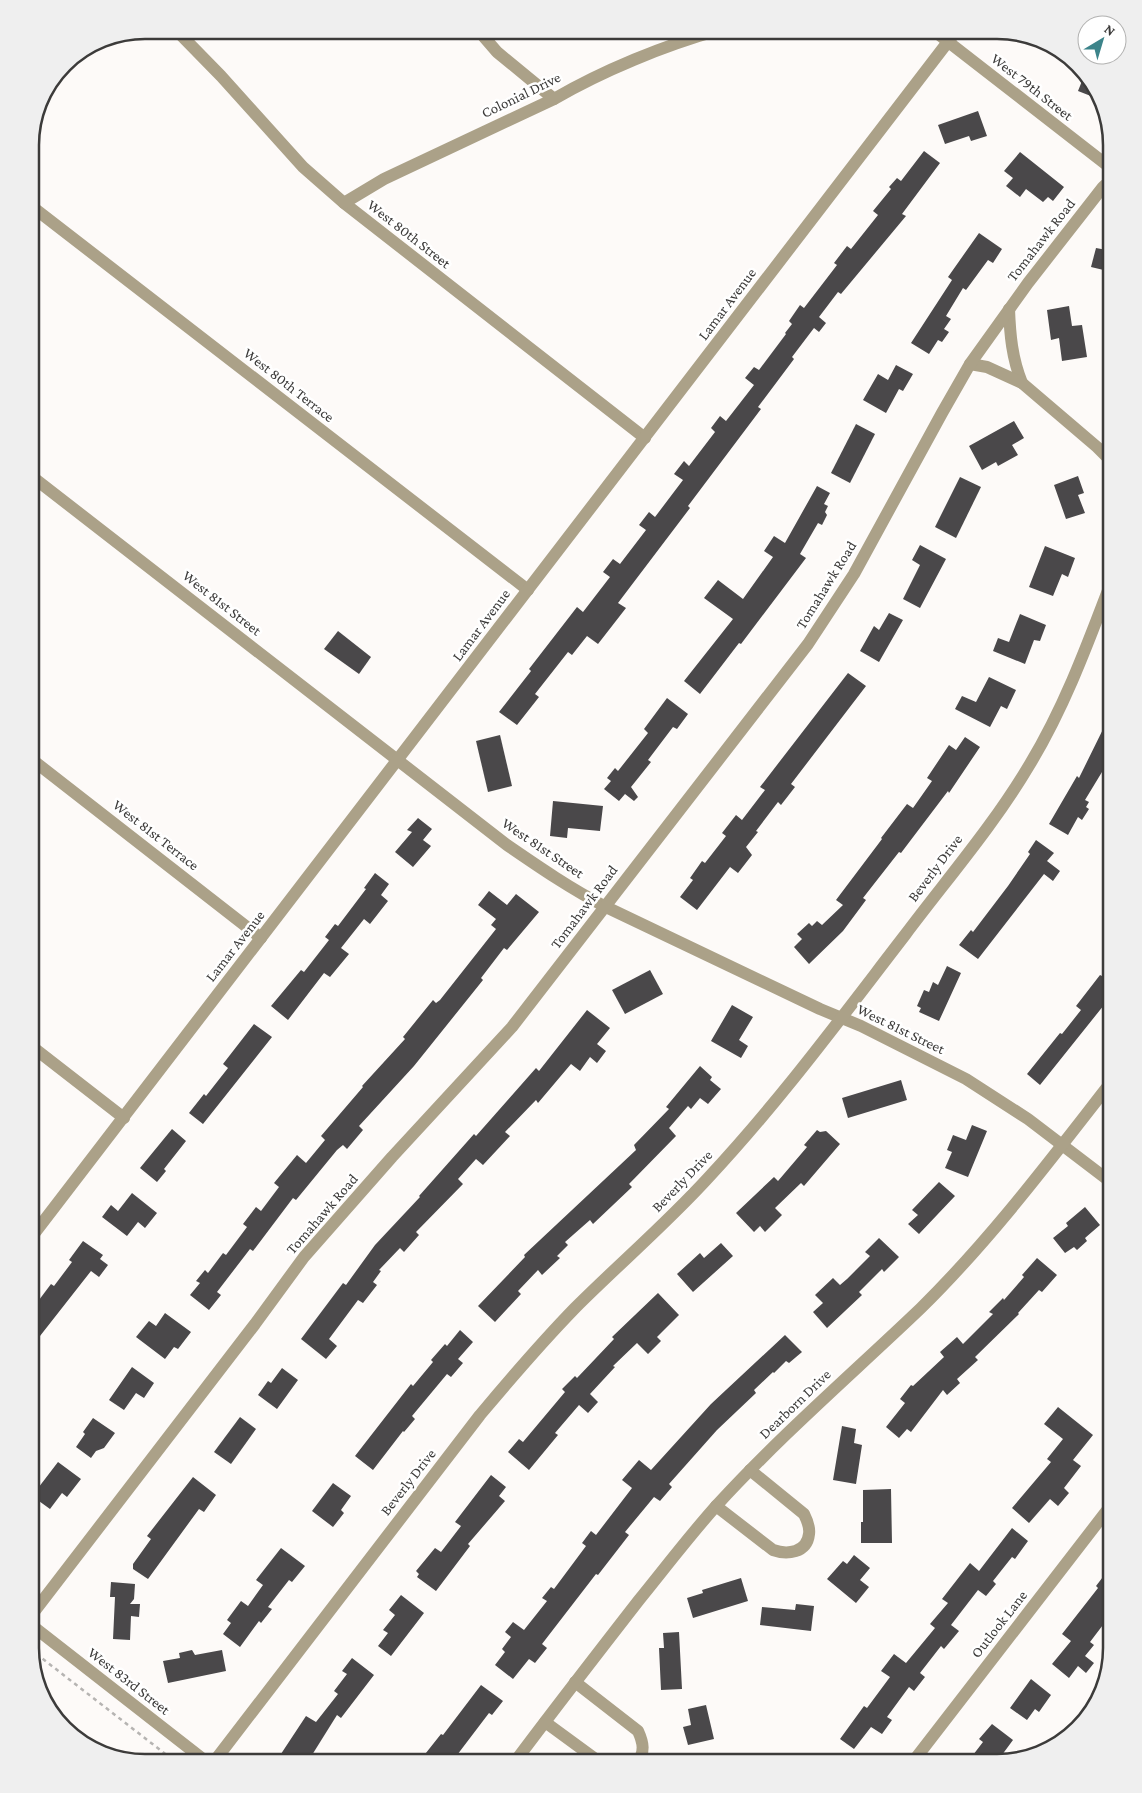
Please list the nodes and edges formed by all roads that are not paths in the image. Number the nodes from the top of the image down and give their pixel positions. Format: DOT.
graph roads {
  1 [pos="185,39"];
  2 [pos="486,39"];
  3 [pos="692,39"];
  4 [pos="944,39"];
  5 [pos="950,39"];
  6 [pos="948,42"];
  7 [pos="554,99"];
  8 [pos="1103,162"];
  9 [pos="1103,189"];
  10 [pos="344,203"];
  11 [pos="39,212"];
  12 [pos="1009,308"];
  13 [pos="970,364"];
  14 [pos="1022,383"];
  15 [pos="645,438"];
  16 [pos="1103,452"];
  17 [pos="39,482"];
  18 [pos="528,590"];
  19 [pos="1103,603"];
  20 [pos="398,760"];
  21 [pos="39,765"];
  22 [pos="606,907"];
  23 [pos="261,938"];
  24 [pos="841,1018"];
  25 [pos="39,1052"];
  26 [pos="1103,1093"];
  27 [pos="124,1118"];
  28 [pos="1063,1145"];
  29 [pos="1103,1176"];
  30 [pos="39,1227"];
  31 [pos="750,1470"];
  32 [pos="716,1506"];
  33 [pos="1103,1516"];
  34 [pos="39,1605"];
  35 [pos="39,1631"];
  36 [pos="575,1682"];
  37 [pos="545,1722"];
  38 [pos="196,1754"];
  39 [pos="220,1754"];
  40 [pos="521,1754"];
  41 [pos="589,1754"];
  42 [pos="642,1754"];
  43 [pos="919,1754"];
  1 -- 10 [label="street, West 80th Street"];
  2 -- 7 [label="street"];
  3 -- 7 [label="street, Colonial Drive"];
  4 -- 6 [label="street, West 79th Street"];
  5 -- 6 [label="street, Lamar Avenue"];
  6 -- 8 [label="street, West 79th Street"];
  6 -- 15 [label="street, Lamar Avenue"];
  7 -- 10 [label="street, Colonial Drive"];
  9 -- 12 [label="street, Tomahawk Road"];
  10 -- 15 [label="street, West 80th Street"];
  11 -- 18 [label="street, West 80th Terrace"];
  12 -- 13 [label="street, Tomahawk Road"];
  12 -- 14 [label="street"];
  13 -- 14 [label="street"];
  13 -- 22 [label="street, Tomahawk Road"];
  14 -- 16 [label="street"];
  15 -- 18 [label="street, Lamar Avenue"];
  17 -- 20 [label="street, West 81st Street"];
  18 -- 20 [label="street, Lamar Avenue"];
  19 -- 24 [label="street, Beverly Drive"];
  20 -- 22 [label="street, West 81st Street"];
  20 -- 23 [label="street, Lamar Avenue"];
  21 -- 23 [label="street, West 81st Terrace"];
  22 -- 24 [label="street, West 81st Street"];
  22 -- 34 [label="street, Tomahawk Road"];
  23 -- 27 [label="street, Lamar Avenue"];
  24 -- 28 [label="street, West 81st Street"];
  24 -- 39 [label="street, Beverly Drive"];
  25 -- 27 [label="street"];
  26 -- 28 [label="street, Dearborn Drive"];
  27 -- 30 [label="street, Lamar Avenue"];
  28 -- 29 [label="street, West 81st Street"];
  28 -- 31 [label="street, Dearborn Drive"];
  31 -- 32 [label="street, Dearborn Drive"];
  31 -- 32 [label="street"];
  32 -- 36 [label="street, Dearborn Drive"];
  33 -- 43 [label="street, Outlook Lane"];
  35 -- 38 [label="street, West 83rd Street"];
  36 -- 37 [label="street, Dearborn Drive"];
  36 -- 42 [label="street"];
  37 -- 40 [label="street, Dearborn Drive"];
  37 -- 41 [label="street"];
}
